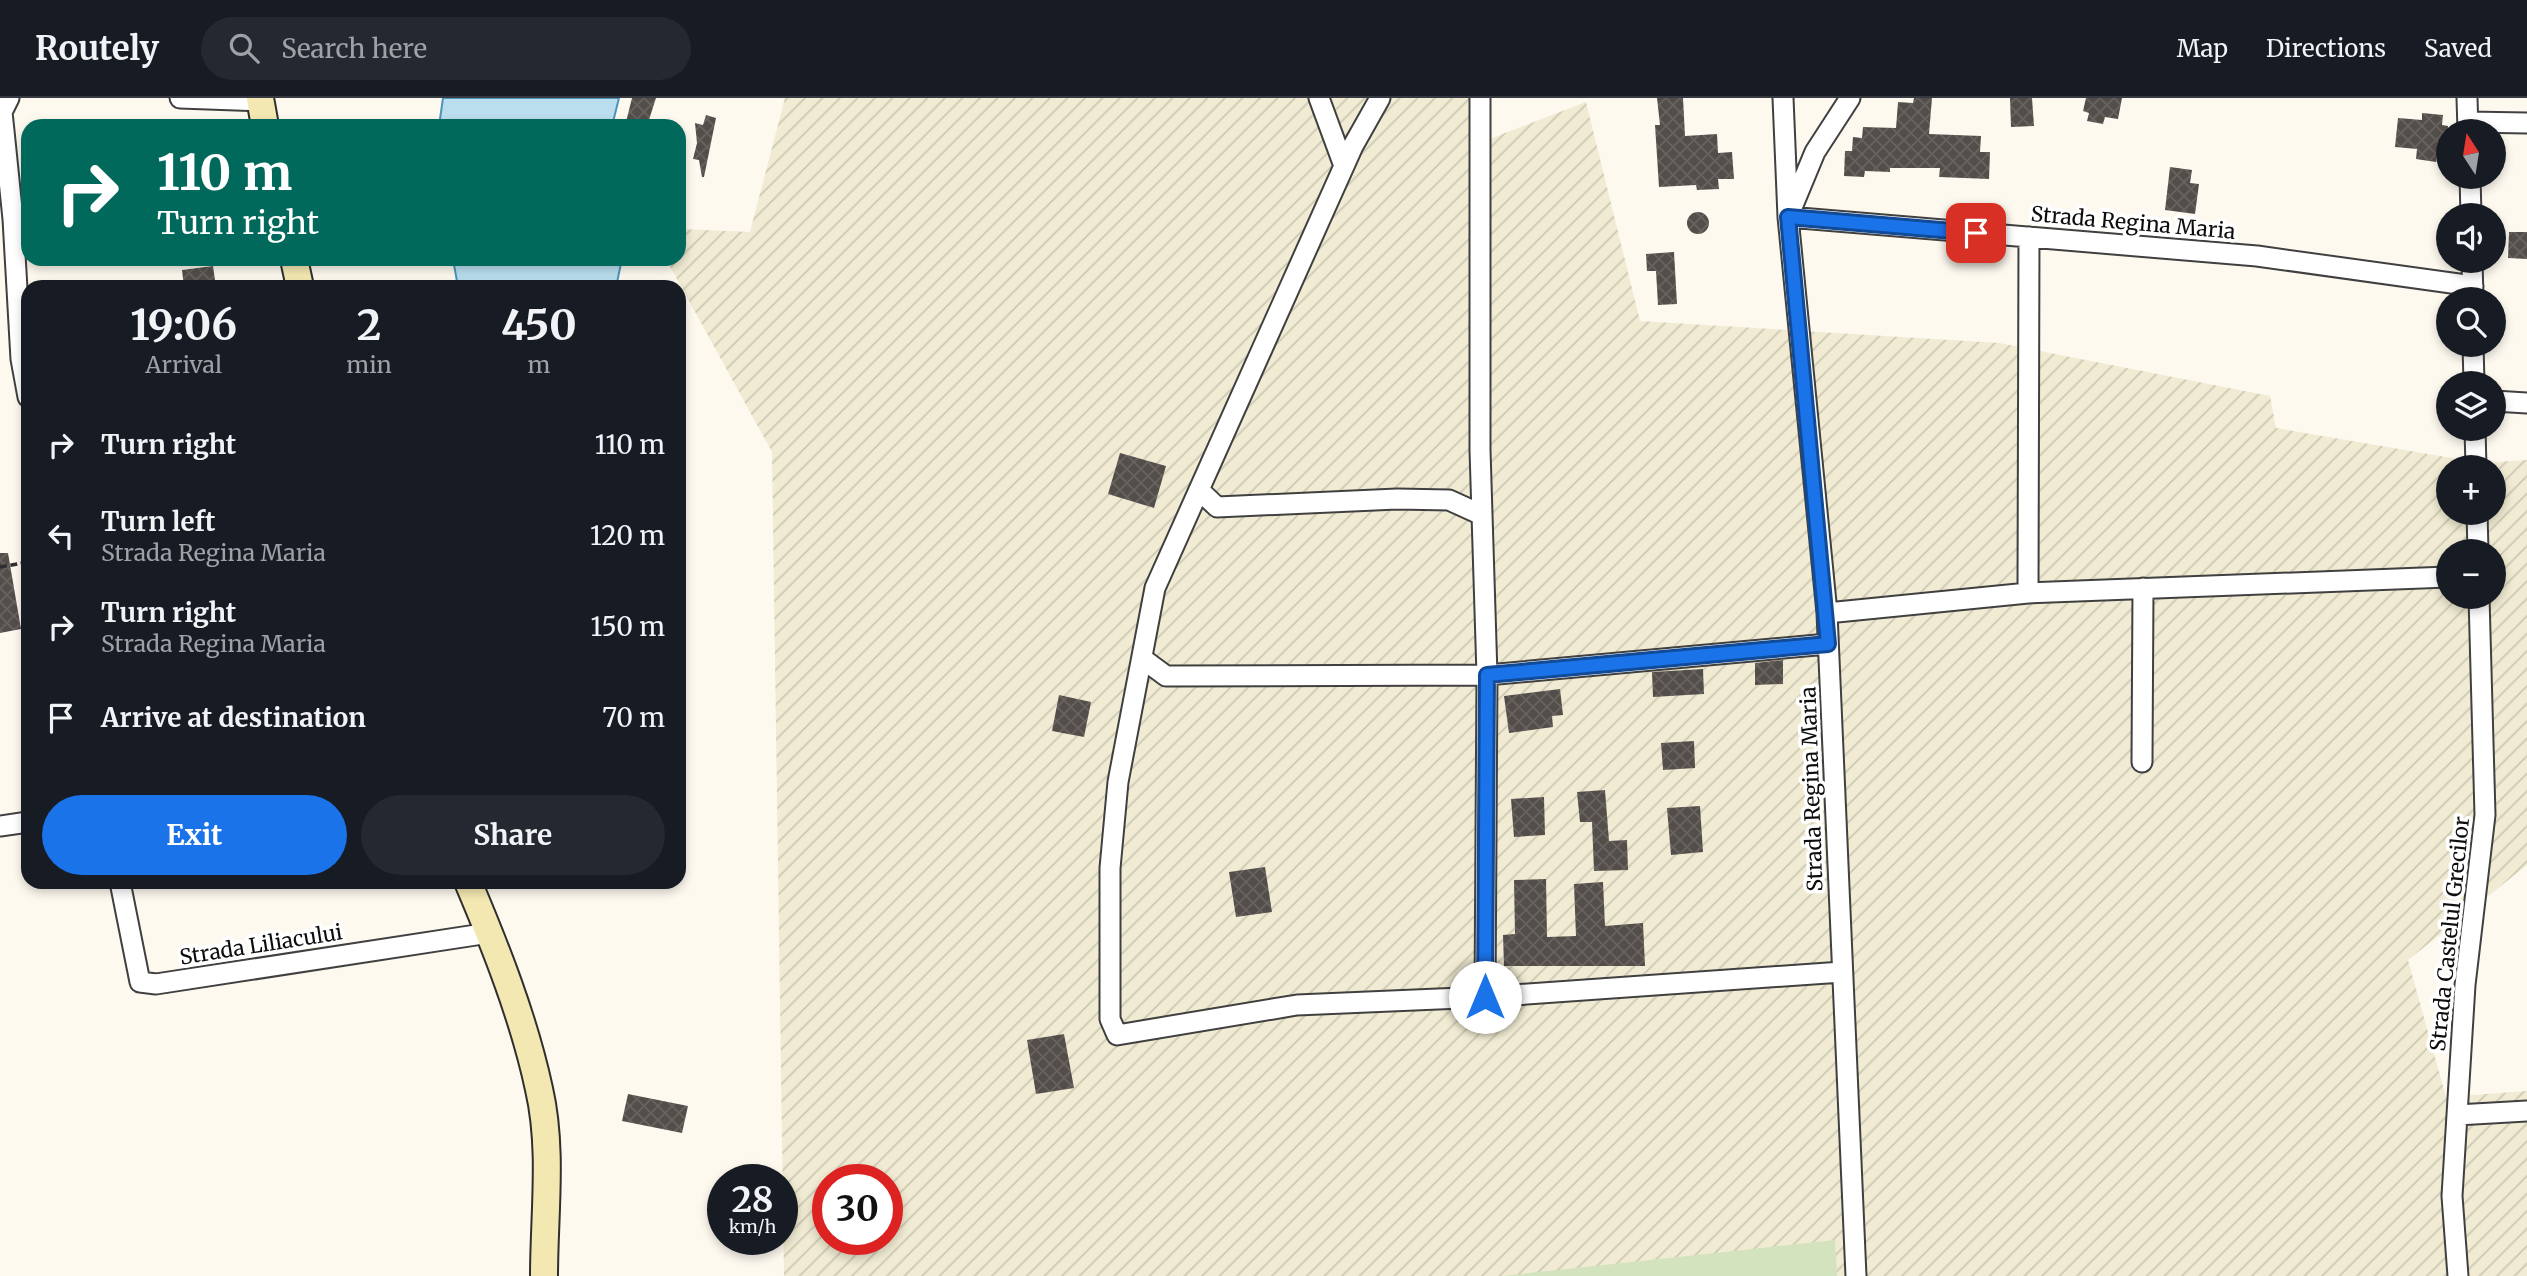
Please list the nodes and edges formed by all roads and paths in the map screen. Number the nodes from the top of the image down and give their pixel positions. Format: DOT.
graph roads {
  1 [pos="9,98"];
  2 [pos="180,98"];
  3 [pos="1319,98"];
  4 [pos="1380,98"];
  5 [pos="1480,98"];
  6 [pos="1783,98"];
  7 [pos="1850,98"];
  8 [pos="2468,98"];
  9 [pos="262,108"];
  10 [pos="2468,119"];
  11 [pos="2527,123"];
  12 [pos="2506,124"];
  13 [pos="1344,166"];
  14 [pos="1788,217"];
  15 [pos="2029,237"];
  16 [pos="2438,287"];
  17 [pos="21,364"];
  18 [pos="2506,401"];
  19 [pos="2527,402"];
  20 [pos="1199,490"];
  21 [pos="1482,515"];
  22 [pos="21,563"];
  23 [pos="0,567"];
  24 [pos="2436,577"];
  25 [pos="2143,588"];
  26 [pos="2028,593"];
  27 [pos="2479,609"];
  28 [pos="1827,613"];
  29 [pos="1828,644"];
  30 [pos="1143,659"];
  31 [pos="1487,675"];
  32 [pos="2142,762"];
  33 [pos="21,823"];
  34 [pos="0,826"];
  35 [pos="121,889"];
  36 [pos="471,889"];
  37 [pos="489,933"];
  38 [pos="1842,972"];
  39 [pos="1485,997"];
  40 [pos="2527,1111"];
  41 [pos="2457,1115"];
  42 [pos="544,1276"];
  43 [pos="1856,1276"];
  44 [pos="2458,1276"];
  1 -- 17 [label="street"];
  2 -- 9 [label="street"];
  3 -- 13 [label="street"];
  4 -- 13 [label="street"];
  5 -- 21 [label="street"];
  6 -- 14 [label="street"];
  7 -- 14 [label="street, Strada Regina Maria"];
  8 -- 10 [label="street"];
  11 -- 12 [label="street"];
  13 -- 20 [label="street"];
  14 -- 15 [label="street, Strada Regina Maria"];
  14 -- 28 [label="street, Strada Regina Maria"];
  15 -- 16 [label="street, Strada Regina Maria"];
  15 -- 26 [label="street"];
  18 -- 19 [label="street"];
  20 -- 21 [label="street"];
  20 -- 30 [label="street"];
  21 -- 31 [label="street"];
  22 -- 23 [label="path"];
  24 -- 25 [label="street"];
  25 -- 26 [label="street"];
  25 -- 32 [label="street"];
  26 -- 28 [label="street"];
  27 -- 41 [label="street, Strada Castelul Grecilor"];
  28 -- 29 [label="street, Strada Regina Maria"];
  29 -- 31 [label="street"];
  29 -- 38 [label="street, Strada Regina Maria"];
  30 -- 31 [label="street"];
  30 -- 39 [label="street"];
  31 -- 39 [label="street"];
  33 -- 34 [label="street"];
  35 -- 37 [label="street, Strada Liliacului"];
  36 -- 37 [label="street"];
  37 -- 42 [label="street"];
  38 -- 39 [label="street"];
  38 -- 43 [label="street, Strada Regina Maria"];
  40 -- 41 [label="street"];
  41 -- 44 [label="street, Strada Castelul Grecilor"];
}
